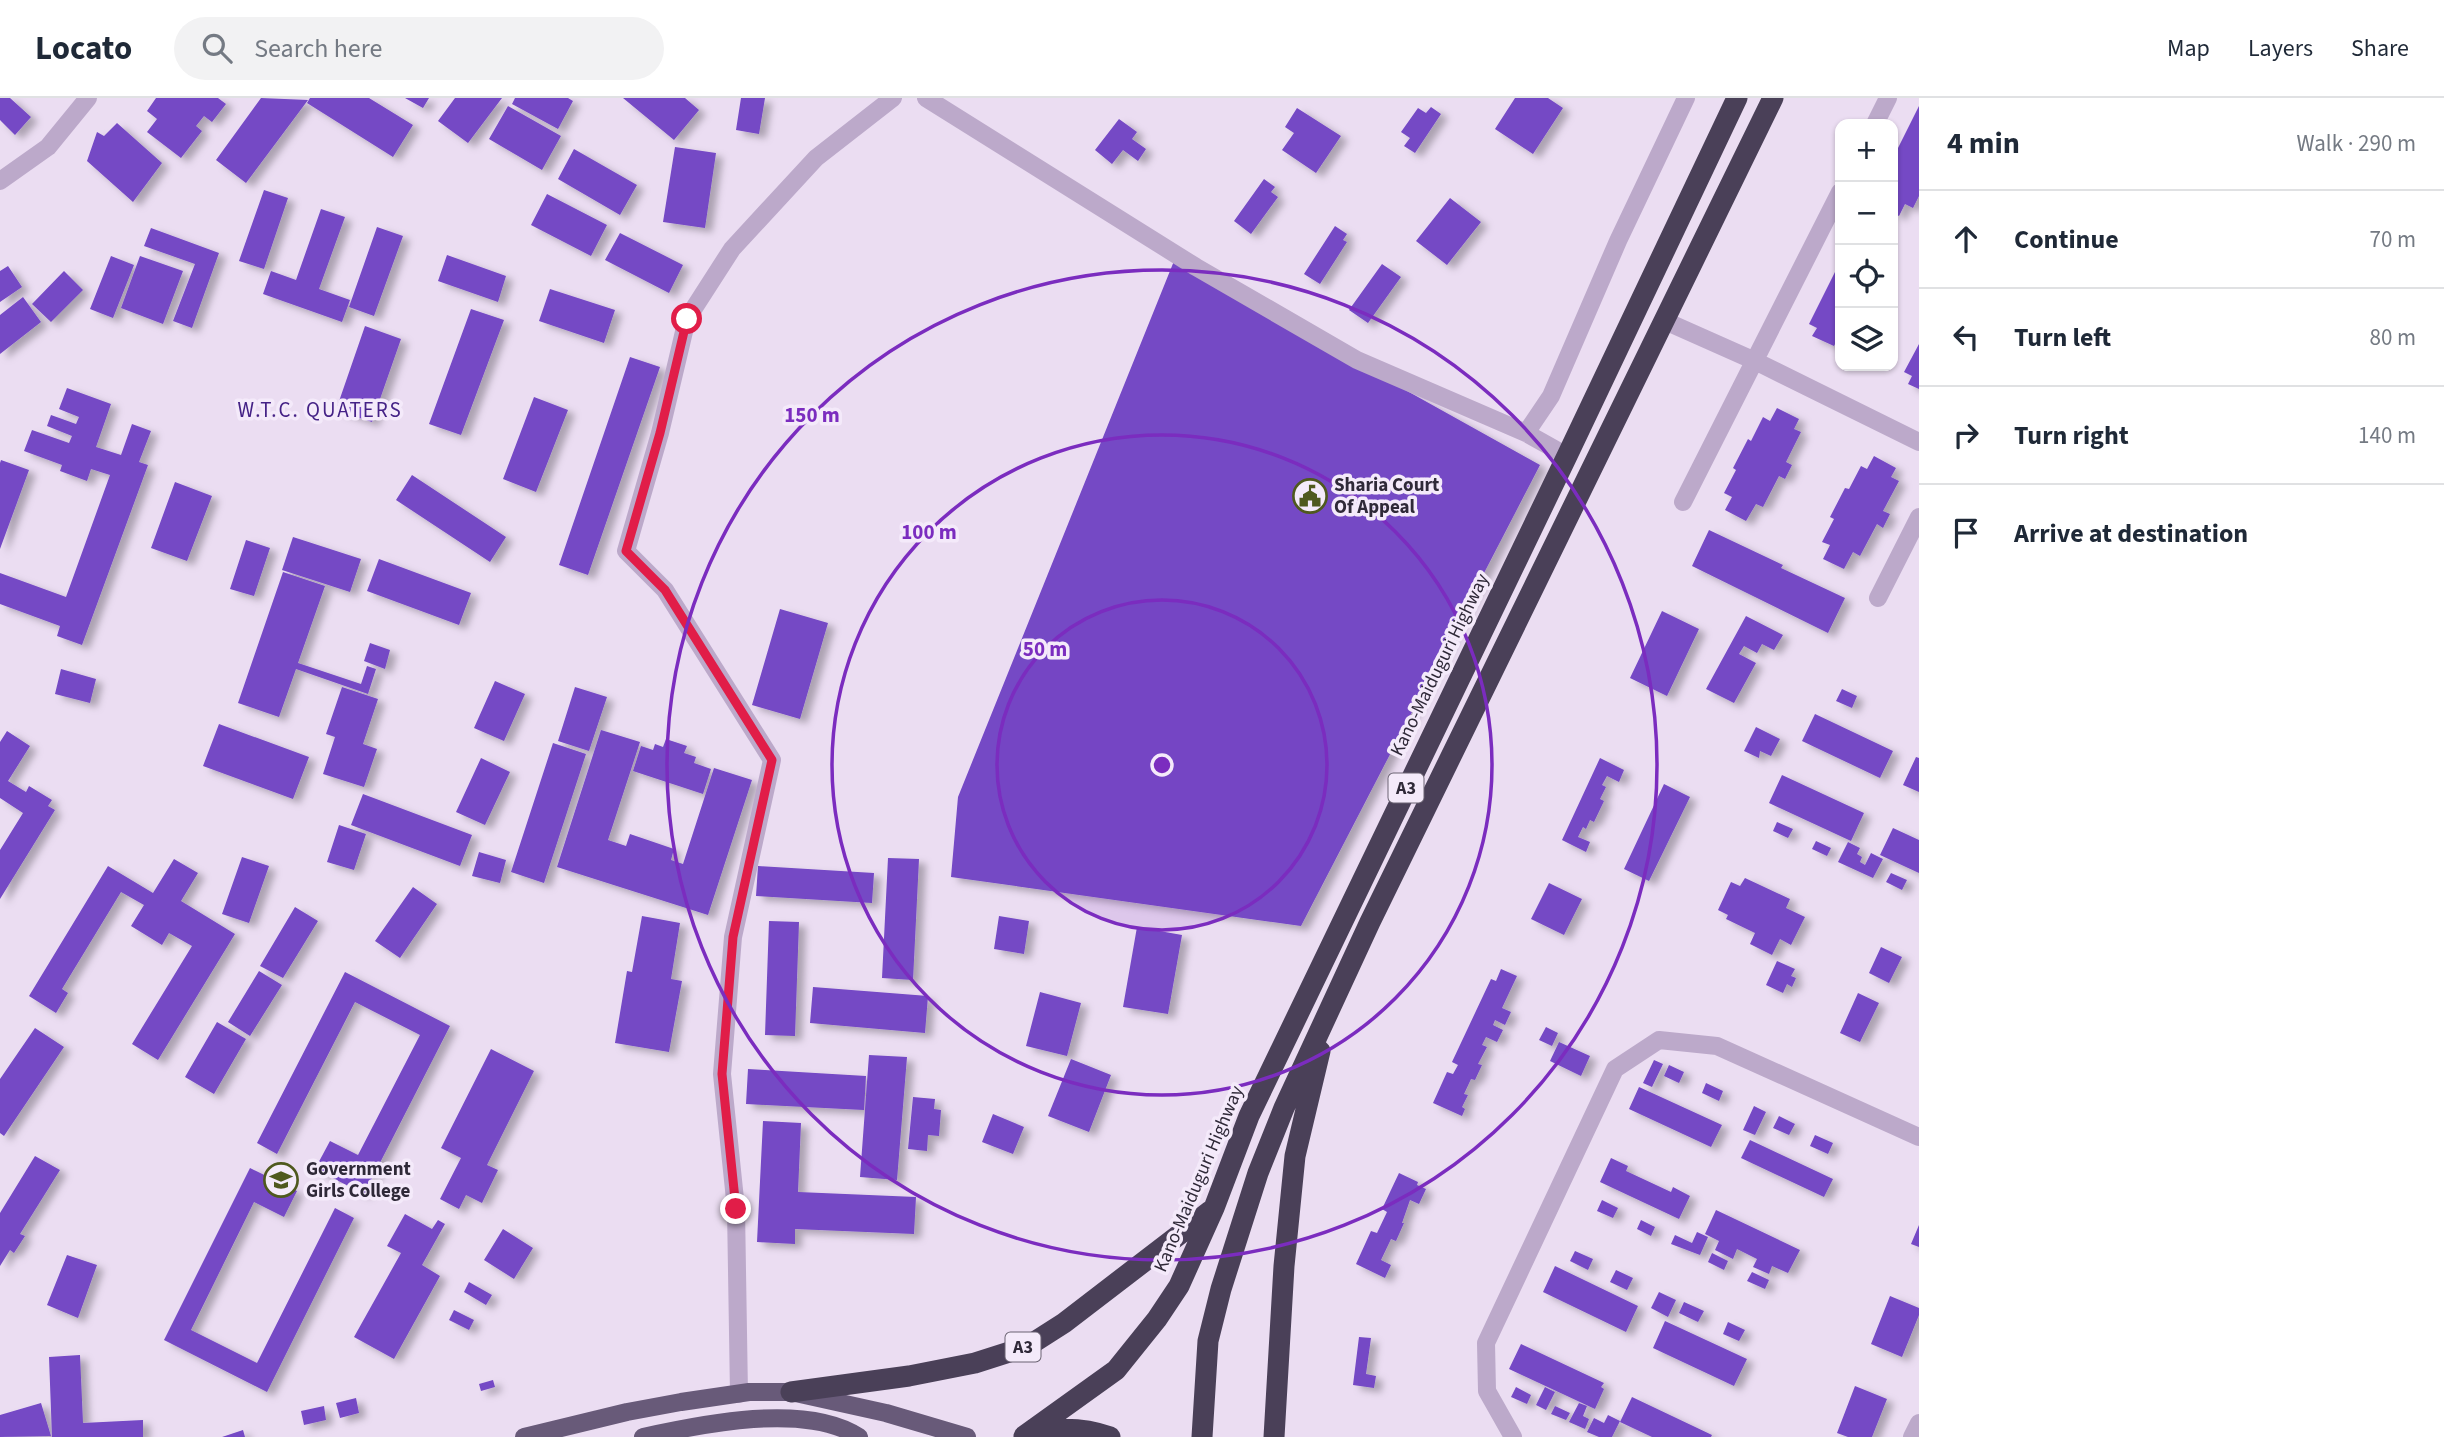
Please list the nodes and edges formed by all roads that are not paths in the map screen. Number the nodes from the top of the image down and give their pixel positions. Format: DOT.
graph roads {
  1 [pos="88,98"];
  2 [pos="893,98"];
  3 [pos="926,98"];
  4 [pos="1686,98"];
  5 [pos="1737,98"];
  6 [pos="1773,98"];
  7 [pos="1888,98"];
  8 [pos="1878,119"];
  9 [pos="0,181"];
  10 [pos="1835,202"];
  11 [pos="1665,321"];
  12 [pos="1755,361"];
  13 [pos="1526,433"];
  14 [pos="1919,442"];
  15 [pos="1567,456"];
  16 [pos="1683,502"];
  17 [pos="1919,517"];
  18 [pos="1878,598"];
  19 [pos="1330,1008"];
  20 [pos="1919,1137"];
  21 [pos="1214,1208"];
  22 [pos="791,1392"];
  23 [pos="739,1394"];
  24 [pos="1919,1423"];
  25 [pos="1023,1436"];
  26 [pos="524,1437"];
  27 [pos="643,1437"];
  28 [pos="859,1437"];
  29 [pos="967,1437"];
  30 [pos="1110,1437"];
  31 [pos="1202,1437"];
  32 [pos="1274,1437"];
  33 [pos="1513,1437"];
  34 [pos="1912,1437"];
  1 -- 9 [label="street"];
  2 -- 23 [label="street"];
  3 -- 13 [label="street"];
  4 -- 13 [label="street"];
  5 -- 15 [label="highway, Kano-Maiduguri Highway / A3"];
  6 -- 11 [label="highway, A3"];
  7 -- 8 [label="street"];
  10 -- 12 [label="street"];
  11 -- 12 [label="street"];
  11 -- 19 [label="highway, A3"];
  12 -- 14 [label="street"];
  12 -- 16 [label="street"];
  13 -- 15 [label="street"];
  15 -- 21 [label="highway, Kano-Maiduguri Highway / A3"];
  17 -- 18 [label="street"];
  19 -- 31 [label="highway, A3"];
  19 -- 32 [label="highway, A3"];
  20 -- 33 [label="street"];
  21 -- 22 [label="highway, A3"];
  21 -- 25 [label="highway, Kano-Maiduguri Highway / A3"];
  22 -- 23 [label="main road"];
  22 -- 29 [label="main road"];
  23 -- 26 [label="main road"];
  24 -- 34 [label="street"];
  25 -- 30 [label="highway, A3"];
  27 -- 28 [label="main road"];
}
